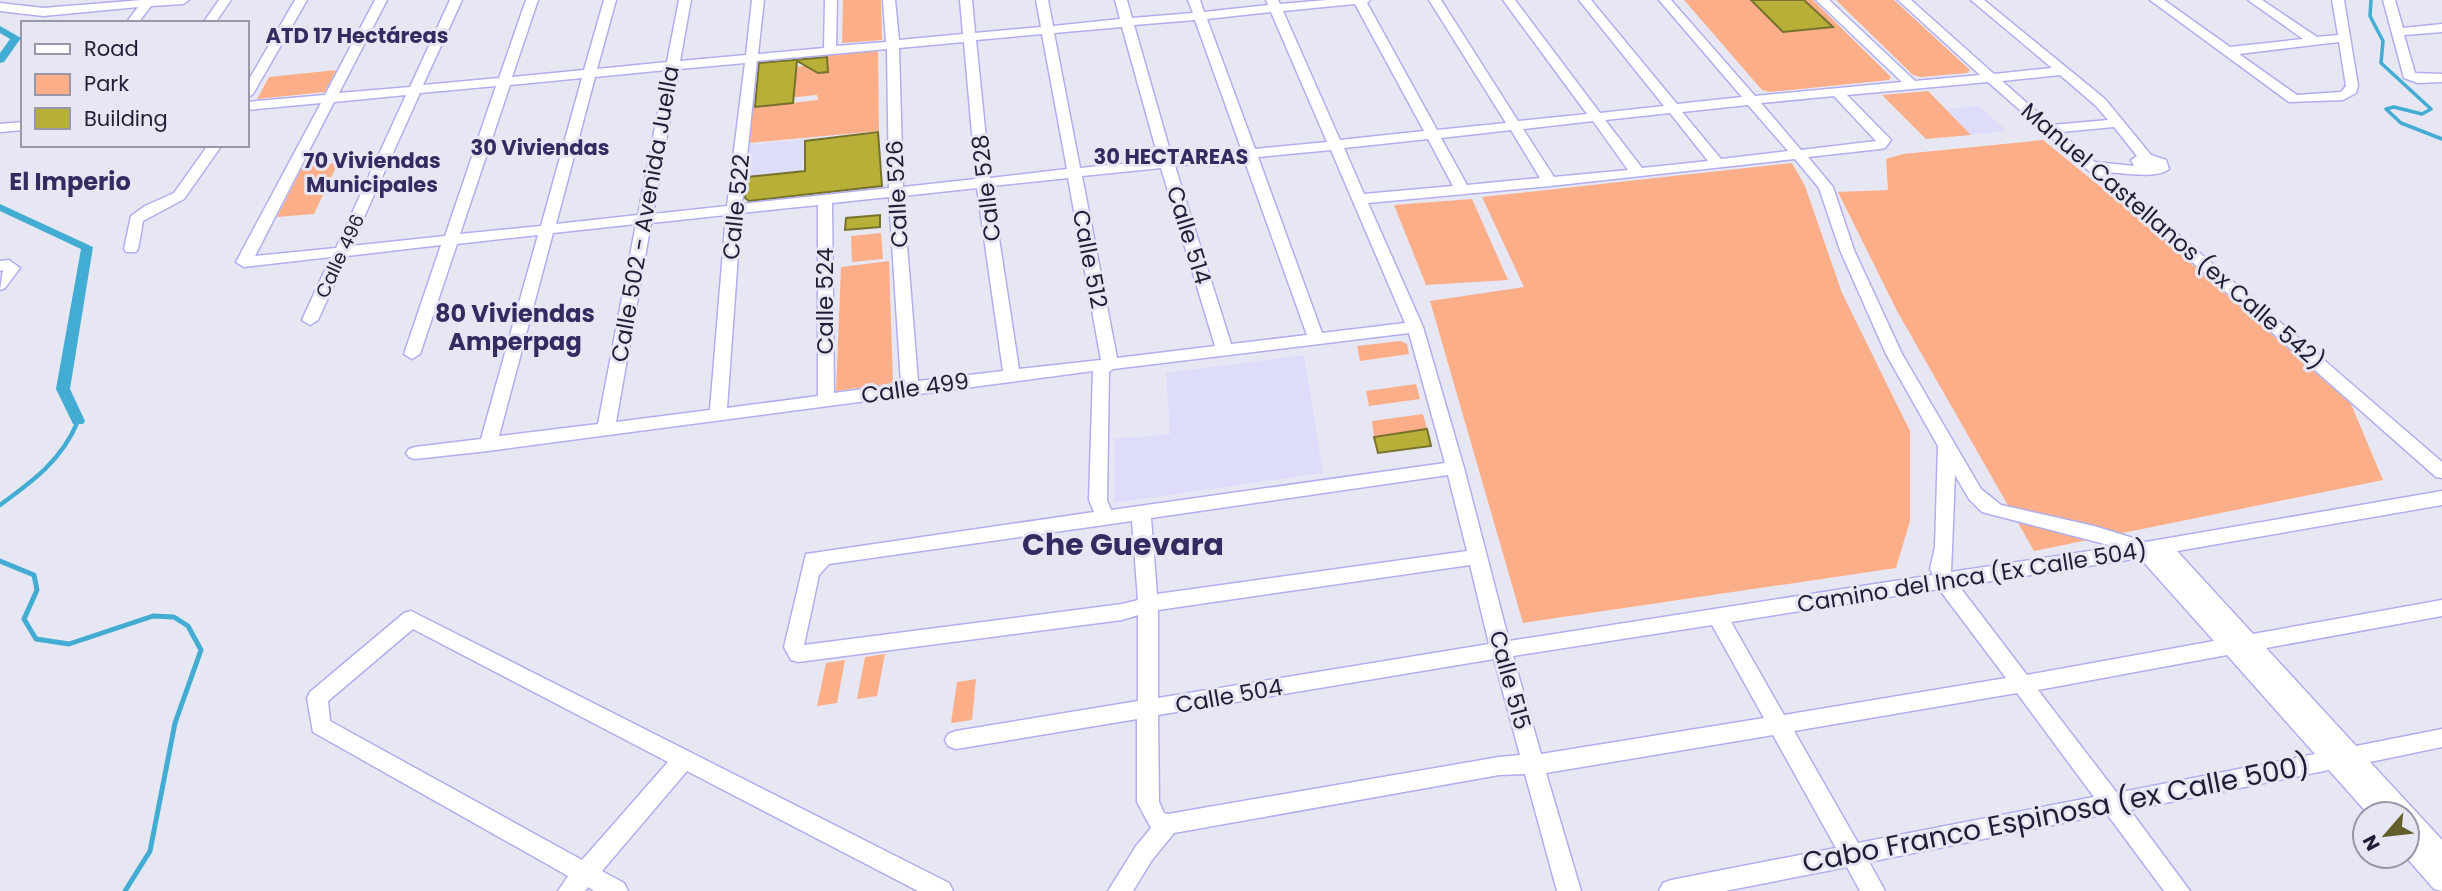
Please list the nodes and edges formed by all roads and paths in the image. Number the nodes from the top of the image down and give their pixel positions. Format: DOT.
graph roads {
  1 [pos="73,0"];
  2 [pos="183,0"];
  3 [pos="225,0"];
  4 [pos="301,0"];
  5 [pos="381,0"];
  6 [pos="456,0"];
  7 [pos="531,0"];
  8 [pos="610,0"];
  9 [pos="685,0"];
  10 [pos="758,0"];
  11 [pos="831,0"];
  12 [pos="889,0"];
  13 [pos="965,0"];
  14 [pos="1042,0"];
  15 [pos="1121,0"];
  16 [pos="1194,0"];
  17 [pos="1360,0"];
  18 [pos="1435,0"];
  19 [pos="1509,0"];
  20 [pos="1585,0"];
  21 [pos="1665,0"];
  22 [pos="1822,0"];
  23 [pos="1904,0"];
  24 [pos="1977,0"];
  25 [pos="2156,0"];
  26 [pos="2254,0"];
  27 [pos="2338,0"];
  28 [pos="2389,0"];
  29 [pos="148,2"];
  30 [pos="1274,4"];
  31 [pos="0,6"];
  32 [pos="64,10"];
  33 [pos="1201,16"];
  34 [pos="134,21"];
  35 [pos="210,21"];
  36 [pos="1128,23"];
  37 [pos="2442,28"];
  38 [pos="1050,31"];
  39 [pos="2397,32"];
  40 [pos="971,38"];
  41 [pos="2345,38"];
  42 [pos="2316,42"];
  43 [pos="893,46"];
  44 [pos="830,51"];
  45 [pos="2228,51"];
  46 [pos="752,59"];
  47 [pos="672,66"];
  48 [pos="2063,71"];
  49 [pos="592,73"];
  50 [pos="1990,78"];
  51 [pos="2442,78"];
  52 [pos="505,82"];
  53 [pos="1912,85"];
  54 [pos="417,90"];
  55 [pos="248,92"];
  56 [pos="1838,93"];
  57 [pos="331,98"];
  58 [pos="1754,100"];
  59 [pos="248,106"];
  60 [pos="1674,110"];
  61 [pos="1596,118"];
  62 [pos="21,126"];
  63 [pos="1515,126"];
  64 [pos="2118,126"];
  65 [pos="0,128"];
  66 [pos="2049,129"];
  67 [pos="1432,135"];
  68 [pos="1337,145"];
  69 [pos="214,147"];
  70 [pos="1251,155"];
  71 [pos="1802,156"];
  72 [pos="1167,164"];
  73 [pos="1718,164"];
  74 [pos="2089,166"];
  75 [pos="1638,173"];
  76 [pos="1074,174"];
  77 [pos="1550,183"];
  78 [pos="984,184"];
  79 [pos="1462,189"];
  80 [pos="895,193"];
  81 [pos="1361,199"];
  82 [pos="825,201"];
  83 [pos="734,211"];
  84 [pos="645,221"];
  85 [pos="546,232"];
  86 [pos="449,241"];
  87 [pos="131,249"];
  88 [pos="342,253"];
  89 [pos="0,266"];
  90 [pos="0,285"];
  91 [pos="310,320"];
  92 [pos="1415,327"];
  93 [pos="1316,338"];
  94 [pos="1224,349"];
  95 [pos="412,354"];
  96 [pos="1108,364"];
  97 [pos="1012,376"];
  98 [pos="909,388"];
  99 [pos="825,401"];
  100 [pos="718,415"];
  101 [pos="607,429"];
  102 [pos="488,445"];
  103 [pos="1947,446"];
  104 [pos="415,453"];
  105 [pos="1455,468"];
  106 [pos="2442,472"];
  107 [pos="2442,498"];
  108 [pos="1141,511"];
  109 [pos="1105,516"];
  110 [pos="2153,548"];
  111 [pos="1478,557"];
  112 [pos="1944,581"];
  113 [pos="1148,604"];
  114 [pos="2442,608"];
  115 [pos="1718,618"];
  116 [pos="2240,644"];
  117 [pos="1502,649"];
  118 [pos="2022,684"];
  119 [pos="1148,709"];
  120 [pos="1778,725"];
  121 [pos="2442,738"];
  122 [pos="956,740"];
  123 [pos="2342,758"];
  124 [pos="684,759"];
  125 [pos="1532,764"];
  126 [pos="2372,800"];
  127 [pos="2388,800"];
  128 [pos="2114,803"];
  129 [pos="1162,822"];
  130 [pos="2421,833"];
  131 [pos="1853,855"];
  132 [pos="2442,856"];
  133 [pos="2421,858"];
  134 [pos="2442,881"];
  135 [pos="577,883"];
  136 [pos="616,891"];
  137 [pos="941,891"];
  138 [pos="1121,891"];
  139 [pos="1569,891"];
  140 [pos="1671,891"];
  141 [pos="1873,891"];
  142 [pos="2178,891"];
  1 -- 32 [label="street"];
  2 -- 29 [label="street"];
  3 -- 35 [label="street"];
  4 -- 55 [label="street"];
  5 -- 57 [label="street"];
  6 -- 54 [label="street, Calle 496"];
  7 -- 52 [label="street"];
  8 -- 49 [label="street"];
  9 -- 47 [label="street, Calle 502 - Avenida Juella"];
  10 -- 46 [label="street, Calle 522"];
  11 -- 44 [label="street"];
  12 -- 43 [label="street, Calle 526"];
  13 -- 40 [label="street, Calle 528"];
  14 -- 38 [label="street, Calle 512"];
  15 -- 36 [label="street, Calle 514"];
  16 -- 33 [label="street"];
  17 -- 30 [label="street"];
  17 -- 67 [label="street"];
  18 -- 63 [label="street"];
  19 -- 61 [label="street"];
  20 -- 60 [label="street"];
  21 -- 58 [label="street"];
  22 -- 53 [label="street"];
  23 -- 50 [label="street, Manuel Castellanos (ex Calle 542)"];
  24 -- 48 [label="street"];
  25 -- 45 [label="street"];
  26 -- 42 [label="street"];
  27 -- 41 [label="street"];
  28 -- 39 [label="street"];
  29 -- 32 [label="street"];
  29 -- 34 [label="street"];
  30 -- 33 [label="street"];
  30 -- 68 [label="street, Calle 515"];
  31 -- 32 [label="street"];
  33 -- 36 [label="street"];
  33 -- 70 [label="street"];
  36 -- 38 [label="street"];
  36 -- 72 [label="street, Calle 514"];
  37 -- 39 [label="street"];
  38 -- 40 [label="street"];
  38 -- 76 [label="street, Calle 512"];
  39 -- 51 [label="street"];
  40 -- 43 [label="street"];
  40 -- 78 [label="street, Calle 528"];
  41 -- 42 [label="street"];
  41 -- 45 [label="street"];
  42 -- 45 [label="street"];
  43 -- 44 [label="street"];
  43 -- 80 [label="street, Calle 526"];
  44 -- 46 [label="street"];
  46 -- 47 [label="street"];
  46 -- 83 [label="street, Calle 522"];
  47 -- 49 [label="street"];
  47 -- 84 [label="street, Calle 502 - Avenida Juella"];
  48 -- 50 [label="street"];
  48 -- 64 [label="street"];
  49 -- 52 [label="street"];
  49 -- 85 [label="street"];
  50 -- 53 [label="street"];
  50 -- 66 [label="street, Manuel Castellanos (ex Calle 542)"];
  52 -- 54 [label="street"];
  52 -- 86 [label="street"];
  53 -- 56 [label="street"];
  54 -- 57 [label="street"];
  54 -- 88 [label="street, Calle 496"];
  56 -- 58 [label="street"];
  56 -- 71 [label="street"];
  57 -- 59 [label="street"];
  57 -- 88 [label="street"];
  58 -- 60 [label="street"];
  58 -- 71 [label="street"];
  60 -- 61 [label="street"];
  60 -- 73 [label="street"];
  61 -- 63 [label="street"];
  61 -- 75 [label="street"];
  62 -- 65 [label="street"];
  63 -- 67 [label="street"];
  63 -- 77 [label="street"];
  64 -- 66 [label="street"];
  64 -- 74 [label="street"];
  66 -- 74 [label="street, Manuel Castellanos (ex Calle 542)"];
  67 -- 68 [label="street"];
  67 -- 79 [label="street"];
  68 -- 70 [label="street"];
  68 -- 81 [label="street, Calle 515"];
  69 -- 87 [label="street"];
  70 -- 72 [label="street"];
  70 -- 93 [label="street"];
  71 -- 73 [label="street"];
  71 -- 103 [label="street"];
  72 -- 76 [label="street"];
  72 -- 94 [label="street, Calle 514"];
  73 -- 75 [label="street"];
  74 -- 106 [label="street, Manuel Castellanos (ex Calle 542)"];
  75 -- 77 [label="street"];
  76 -- 78 [label="street"];
  76 -- 96 [label="street, Calle 512"];
  77 -- 79 [label="street"];
  78 -- 80 [label="street"];
  78 -- 97 [label="street, Calle 528"];
  79 -- 81 [label="street"];
  80 -- 82 [label="street"];
  80 -- 98 [label="street, Calle 526"];
  81 -- 92 [label="street, Calle 515"];
  82 -- 83 [label="street"];
  82 -- 99 [label="street, Calle 524"];
  83 -- 84 [label="street"];
  83 -- 100 [label="street, Calle 522"];
  84 -- 85 [label="street"];
  84 -- 101 [label="street, Calle 502 - Avenida Juella"];
  85 -- 86 [label="street"];
  85 -- 102 [label="street"];
  86 -- 88 [label="street"];
  86 -- 95 [label="street"];
  88 -- 91 [label="street, Calle 496"];
  89 -- 90 [label="street"];
  92 -- 93 [label="street, Calle 499"];
  92 -- 105 [label="street, Calle 515"];
  93 -- 94 [label="street, Calle 499"];
  94 -- 96 [label="street, Calle 499"];
  96 -- 97 [label="street, Calle 499"];
  96 -- 109 [label="street, Calle 512"];
  97 -- 98 [label="street, Calle 499"];
  98 -- 99 [label="street, Calle 499"];
  99 -- 100 [label="street, Calle 499"];
  100 -- 101 [label="street, Calle 499"];
  101 -- 102 [label="street, Calle 499"];
  102 -- 104 [label="street, Calle 499"];
  103 -- 110 [label="street"];
  103 -- 112 [label="street"];
  105 -- 108 [label="street"];
  105 -- 111 [label="street, Calle 515"];
  107 -- 110 [label="street, Camino del Inca (Ex Calle 504)"];
  108 -- 109 [label="street"];
  108 -- 113 [label="street"];
  109 -- 113 [label="street"];
  110 -- 112 [label="street, Camino del Inca (Ex Calle 504)"];
  110 -- 116 [label="street"];
  111 -- 113 [label="street"];
  111 -- 117 [label="street, Calle 515"];
  112 -- 115 [label="street, Camino del Inca (Ex Calle 504)"];
  112 -- 118 [label="street"];
  113 -- 119 [label="street"];
  114 -- 116 [label="street"];
  115 -- 117 [label="street, Camino del Inca (Ex Calle 504)"];
  115 -- 120 [label="street"];
  116 -- 118 [label="street"];
  116 -- 123 [label="street"];
  117 -- 119 [label="street, Calle 504"];
  117 -- 125 [label="street, Calle 515"];
  118 -- 120 [label="street"];
  118 -- 128 [label="street"];
  119 -- 122 [label="street, Calle 504"];
  119 -- 129 [label="street"];
  120 -- 125 [label="street"];
  120 -- 131 [label="street"];
  121 -- 123 [label="street, Cabo Franco Espinosa (ex Calle 500)"];
  123 -- 126 [label="street"];
  123 -- 127 [label="street"];
  123 -- 128 [label="street, Cabo Franco Espinosa (ex Calle 500)"];
  124 -- 135 [label="street"];
  124 -- 135 [label="street"];
  124 -- 137 [label="street"];
  125 -- 129 [label="street"];
  125 -- 139 [label="street, Calle 515"];
  128 -- 131 [label="street, Cabo Franco Espinosa (ex Calle 500)"];
  128 -- 142 [label="street"];
  129 -- 138 [label="street"];
  130 -- 132 [label="street"];
  131 -- 140 [label="street, Cabo Franco Espinosa (ex Calle 500)"];
  131 -- 141 [label="street"];
  133 -- 134 [label="street"];
  135 -- 136 [label="street"];
}
